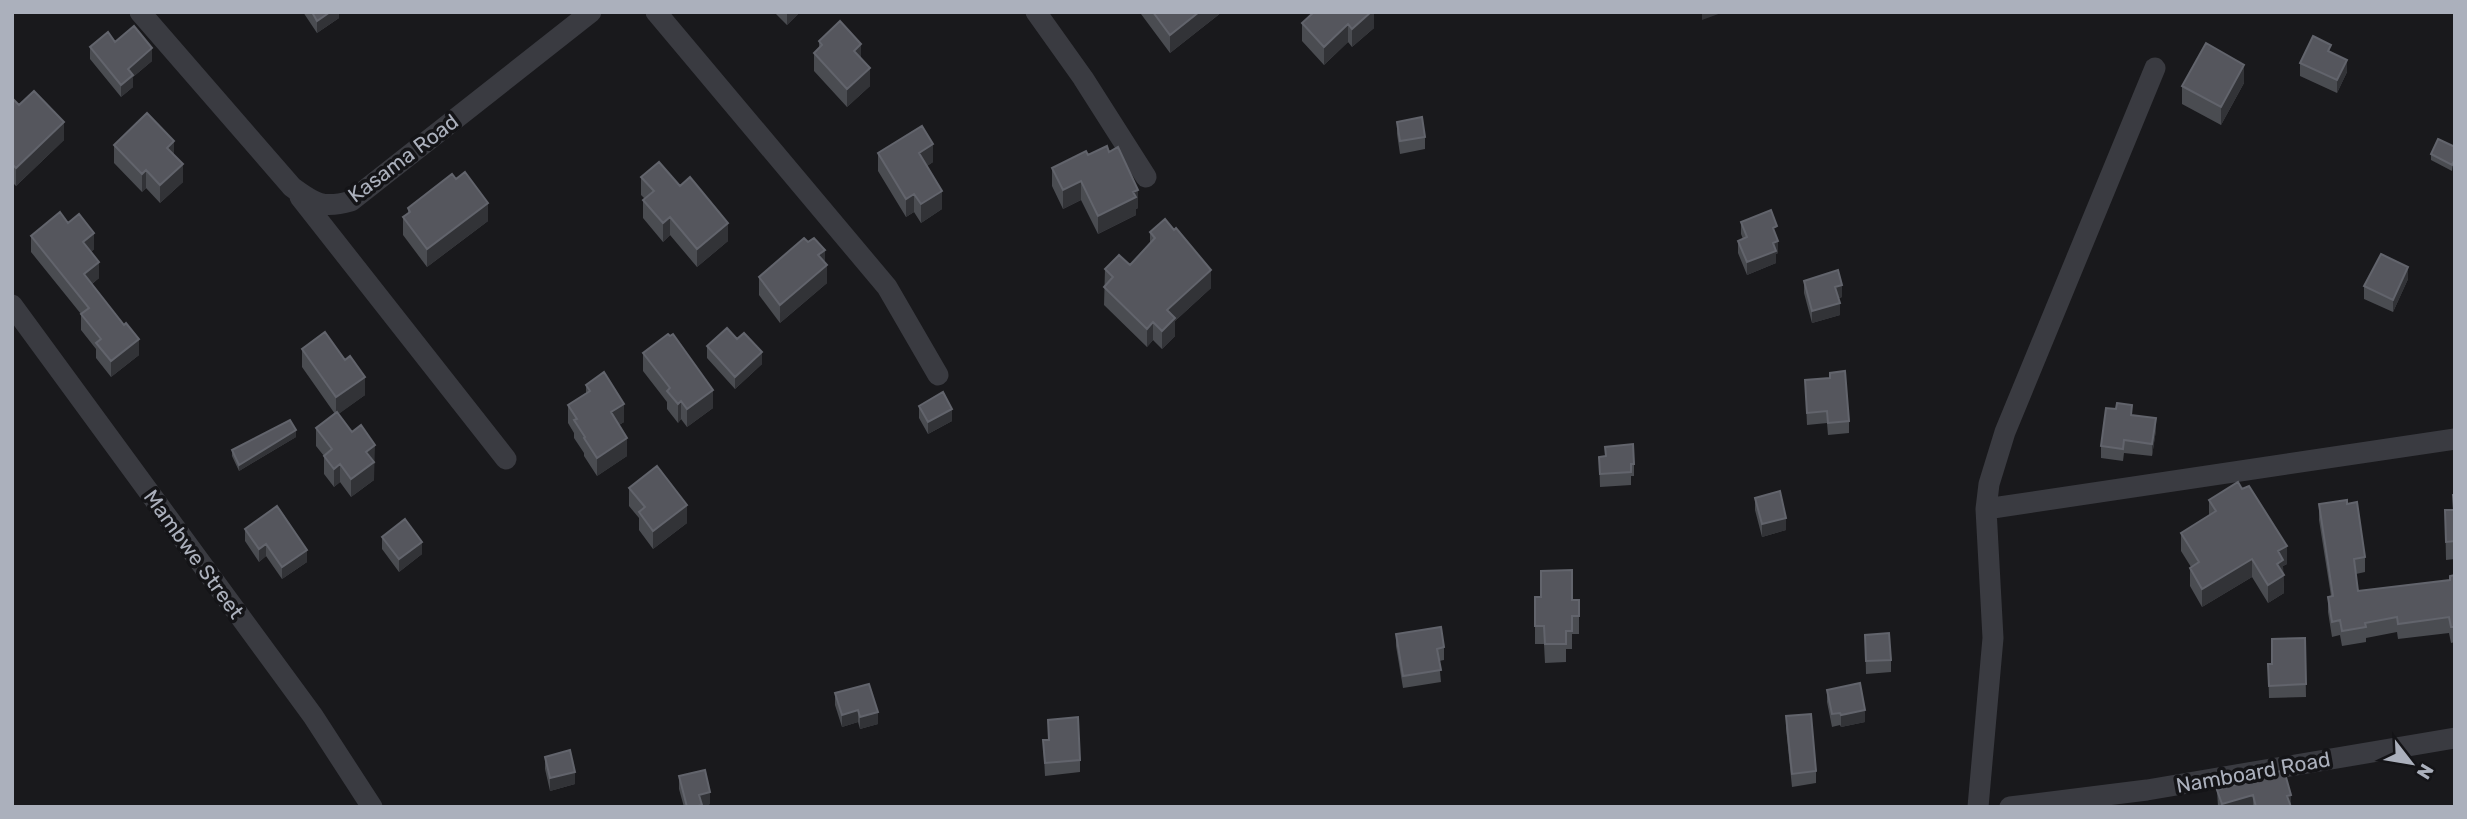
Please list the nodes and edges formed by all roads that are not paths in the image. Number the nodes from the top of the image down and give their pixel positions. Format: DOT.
graph roads {
  1 [pos="140,12"];
  2 [pos="591,12"];
  3 [pos="656,12"];
  4 [pos="1036,12"];
  5 [pos="2155,68"];
  6 [pos="1146,177"];
  7 [pos="292,187"];
  8 [pos="12,305"];
  9 [pos="938,375"];
  10 [pos="2455,439"];
  11 [pos="506,459"];
  12 [pos="1986,509"];
  13 [pos="2455,738"];
  14 [pos="2147,799"];
  15 [pos="372,807"];
  16 [pos="1978,807"];
  17 [pos="2010,807"];
  1 -- 7 [label="street, Kasama Road"];
  2 -- 7 [label="street, Kasama Road"];
  3 -- 9 [label="street"];
  4 -- 6 [label="street"];
  5 -- 12 [label="street"];
  7 -- 11 [label="street"];
  8 -- 15 [label="street, Mambwe Street"];
  10 -- 12 [label="street"];
  12 -- 16 [label="street"];
  13 -- 14 [label="street, Namboard Road"];
  14 -- 17 [label="street, Namboard Road"];
}
